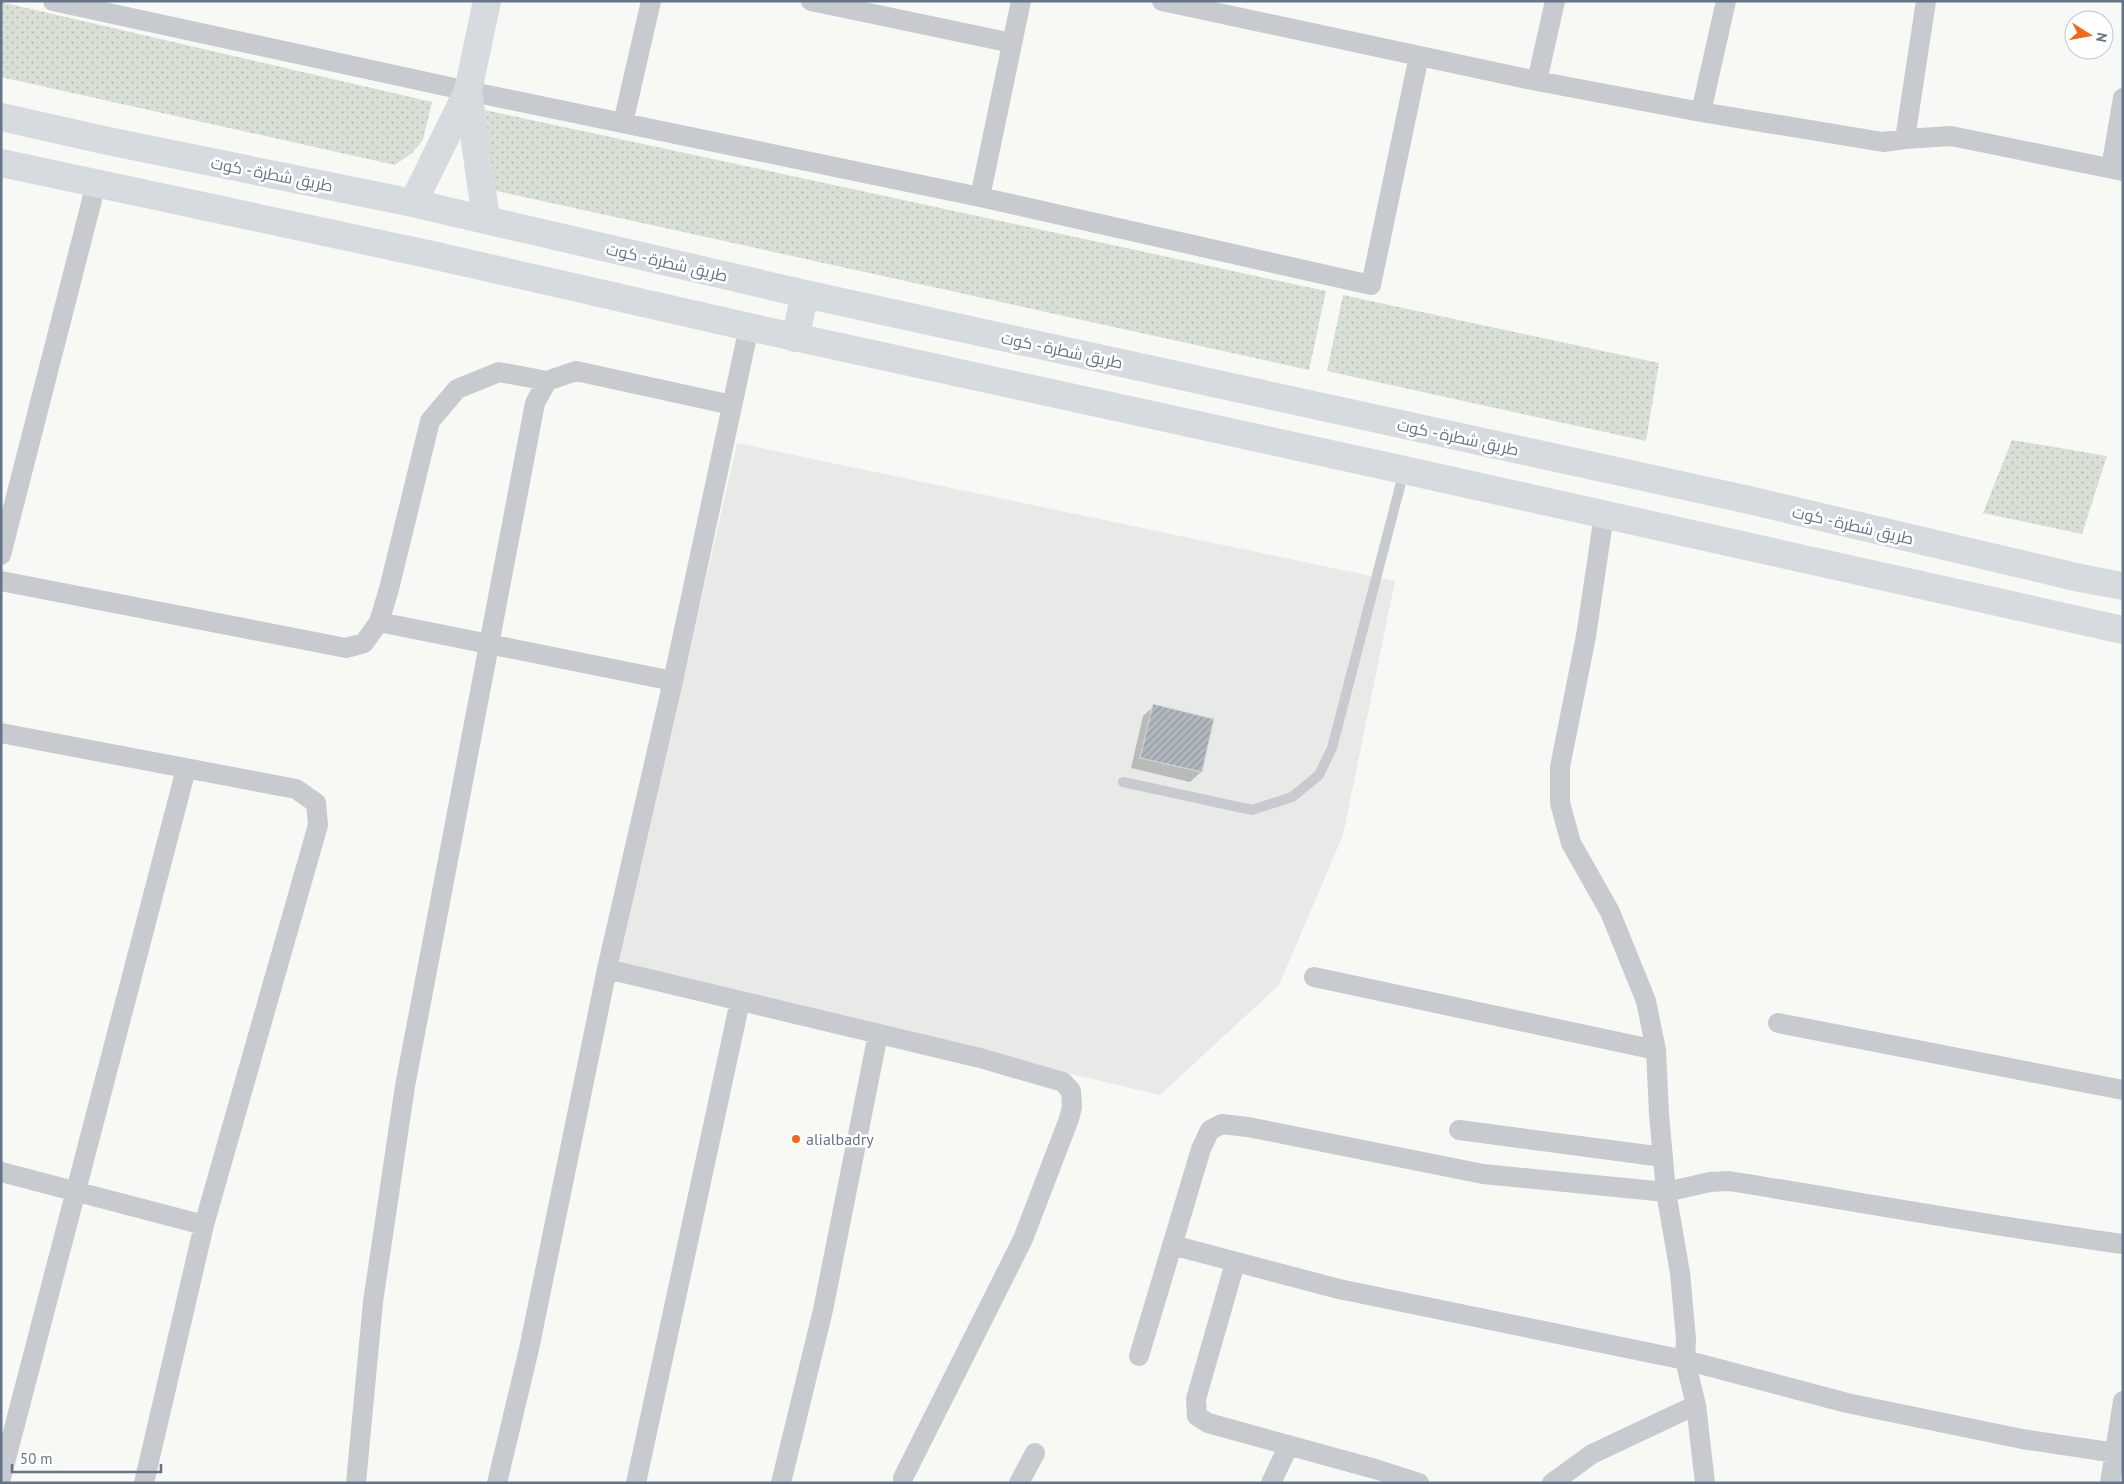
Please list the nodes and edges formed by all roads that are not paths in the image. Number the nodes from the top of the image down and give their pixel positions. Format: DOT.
graph roads {
  1 [pos="53,1"];
  2 [pos="487,1"];
  3 [pos="651,1"];
  4 [pos="811,1"];
  5 [pos="1021,1"];
  6 [pos="1555,1"];
  7 [pos="1726,1"];
  8 [pos="1926,1"];
  9 [pos="1169,2"];
  10 [pos="88,5"];
  11 [pos="868,7"];
  12 [pos="1012,43"];
  13 [pos="1419,56"];
  14 [pos="1537,81"];
  15 [pos="468,91"];
  16 [pos="2123,98"];
  17 [pos="1701,112"];
  18 [pos="1,117"];
  19 [pos="623,123"];
  20 [pos="1905,138"];
  21 [pos="1,163"];
  22 [pos="2117,169"];
  23 [pos="96,184"];
  24 [pos="980,197"];
  25 [pos="413,203"];
  26 [pos="486,220"];
  27 [pos="805,294"];
  28 [pos="748,327"];
  29 [pos="795,338"];
  30 [pos="547,381"];
  31 [pos="732,404"];
  32 [pos="1404,470"];
  33 [pos="1604,515"];
  34 [pos="1,555"];
  35 [pos="2123,576"];
  36 [pos="2080,578"];
  37 [pos="1,581"];
  38 [pos="2123,586"];
  39 [pos="379,622"];
  40 [pos="2123,630"];
  41 [pos="490,644"];
  42 [pos="673,681"];
  43 [pos="1,734"];
  44 [pos="186,769"];
  45 [pos="1123,782"];
  46 [pos="607,969"];
  47 [pos="1314,977"];
  48 [pos="740,1001"];
  49 [pos="1778,1023"];
  50 [pos="878,1034"];
  51 [pos="1656,1050"];
  52 [pos="2123,1090"];
  53 [pos="1459,1130"];
  54 [pos="1663,1157"];
  55 [pos="1,1172"];
  56 [pos="1666,1192"];
  57 [pos="76,1193"];
  58 [pos="204,1225"];
  59 [pos="2123,1244"];
  60 [pos="1172,1245"];
  61 [pos="1235,1263"];
  62 [pos="1139,1356"];
  63 [pos="1684,1360"];
  64 [pos="2123,1401"];
  65 [pos="1696,1405"];
  66 [pos="1289,1445"];
  67 [pos="2116,1452"];
  68 [pos="1035,1453"];
  69 [pos="1,1478"];
  70 [pos="903,1478"];
  71 [pos="144,1483"];
  72 [pos="356,1483"];
  73 [pos="497,1483"];
  74 [pos="636,1483"];
  75 [pos="781,1483"];
  76 [pos="1020,1483"];
  77 [pos="1271,1483"];
  78 [pos="1419,1483"];
  79 [pos="1552,1483"];
  80 [pos="1705,1483"];
  81 [pos="2110,1483"];
  1 -- 10 [label="street"];
  2 -- 15 [label="main road"];
  3 -- 19 [label="street"];
  4 -- 11 [label="street"];
  5 -- 12 [label="street"];
  6 -- 14 [label="street"];
  7 -- 17 [label="street"];
  8 -- 20 [label="street"];
  9 -- 13 [label="street"];
  10 -- 15 [label="street"];
  11 -- 12 [label="street"];
  12 -- 24 [label="street"];
  13 -- 14 [label="street"];
  13 -- 24 [label="street"];
  14 -- 17 [label="street"];
  15 -- 19 [label="street"];
  15 -- 25 [label="main road"];
  15 -- 26 [label="main road"];
  16 -- 22 [label="street"];
  17 -- 20 [label="street"];
  18 -- 25 [label="main road, طريق شطرة - كوت"];
  19 -- 24 [label="street"];
  20 -- 22 [label="street"];
  21 -- 23 [label="main road"];
  23 -- 28 [label="main road"];
  23 -- 34 [label="street"];
  25 -- 26 [label="main road, طريق شطرة - كوت"];
  26 -- 27 [label="main road, طريق شطرة - كوت"];
  27 -- 29 [label="main road"];
  27 -- 36 [label="main road, طريق شطرة - كوت"];
  28 -- 29 [label="main road"];
  28 -- 31 [label="street"];
  29 -- 32 [label="main road"];
  30 -- 31 [label="street"];
  30 -- 39 [label="street"];
  30 -- 41 [label="street"];
  31 -- 42 [label="street"];
  32 -- 33 [label="main road"];
  32 -- 45 [label="lane"];
  33 -- 40 [label="main road"];
  33 -- 51 [label="street"];
  35 -- 36 [label="main road"];
  36 -- 38 [label="main road, طريق شطرة - كوت"];
  37 -- 39 [label="street"];
  39 -- 41 [label="street"];
  41 -- 42 [label="street"];
  41 -- 72 [label="street"];
  42 -- 46 [label="street"];
  43 -- 44 [label="street"];
  44 -- 57 [label="street"];
  44 -- 58 [label="street"];
  46 -- 48 [label="street"];
  46 -- 73 [label="street"];
  47 -- 51 [label="street"];
  48 -- 50 [label="street"];
  48 -- 74 [label="street"];
  49 -- 52 [label="street"];
  50 -- 70 [label="street"];
  50 -- 75 [label="street"];
  51 -- 54 [label="street"];
  53 -- 54 [label="street"];
  54 -- 56 [label="street"];
  55 -- 57 [label="street"];
  56 -- 59 [label="street"];
  56 -- 60 [label="street"];
  56 -- 63 [label="street"];
  57 -- 58 [label="street"];
  57 -- 69 [label="street"];
  58 -- 71 [label="street"];
  60 -- 61 [label="street"];
  60 -- 62 [label="street"];
  61 -- 63 [label="street"];
  61 -- 66 [label="street"];
  63 -- 65 [label="street"];
  63 -- 67 [label="street"];
  64 -- 67 [label="street"];
  65 -- 79 [label="street"];
  65 -- 80 [label="street"];
  66 -- 77 [label="street"];
  66 -- 78 [label="street"];
  67 -- 81 [label="street"];
  68 -- 76 [label="street"];
}
